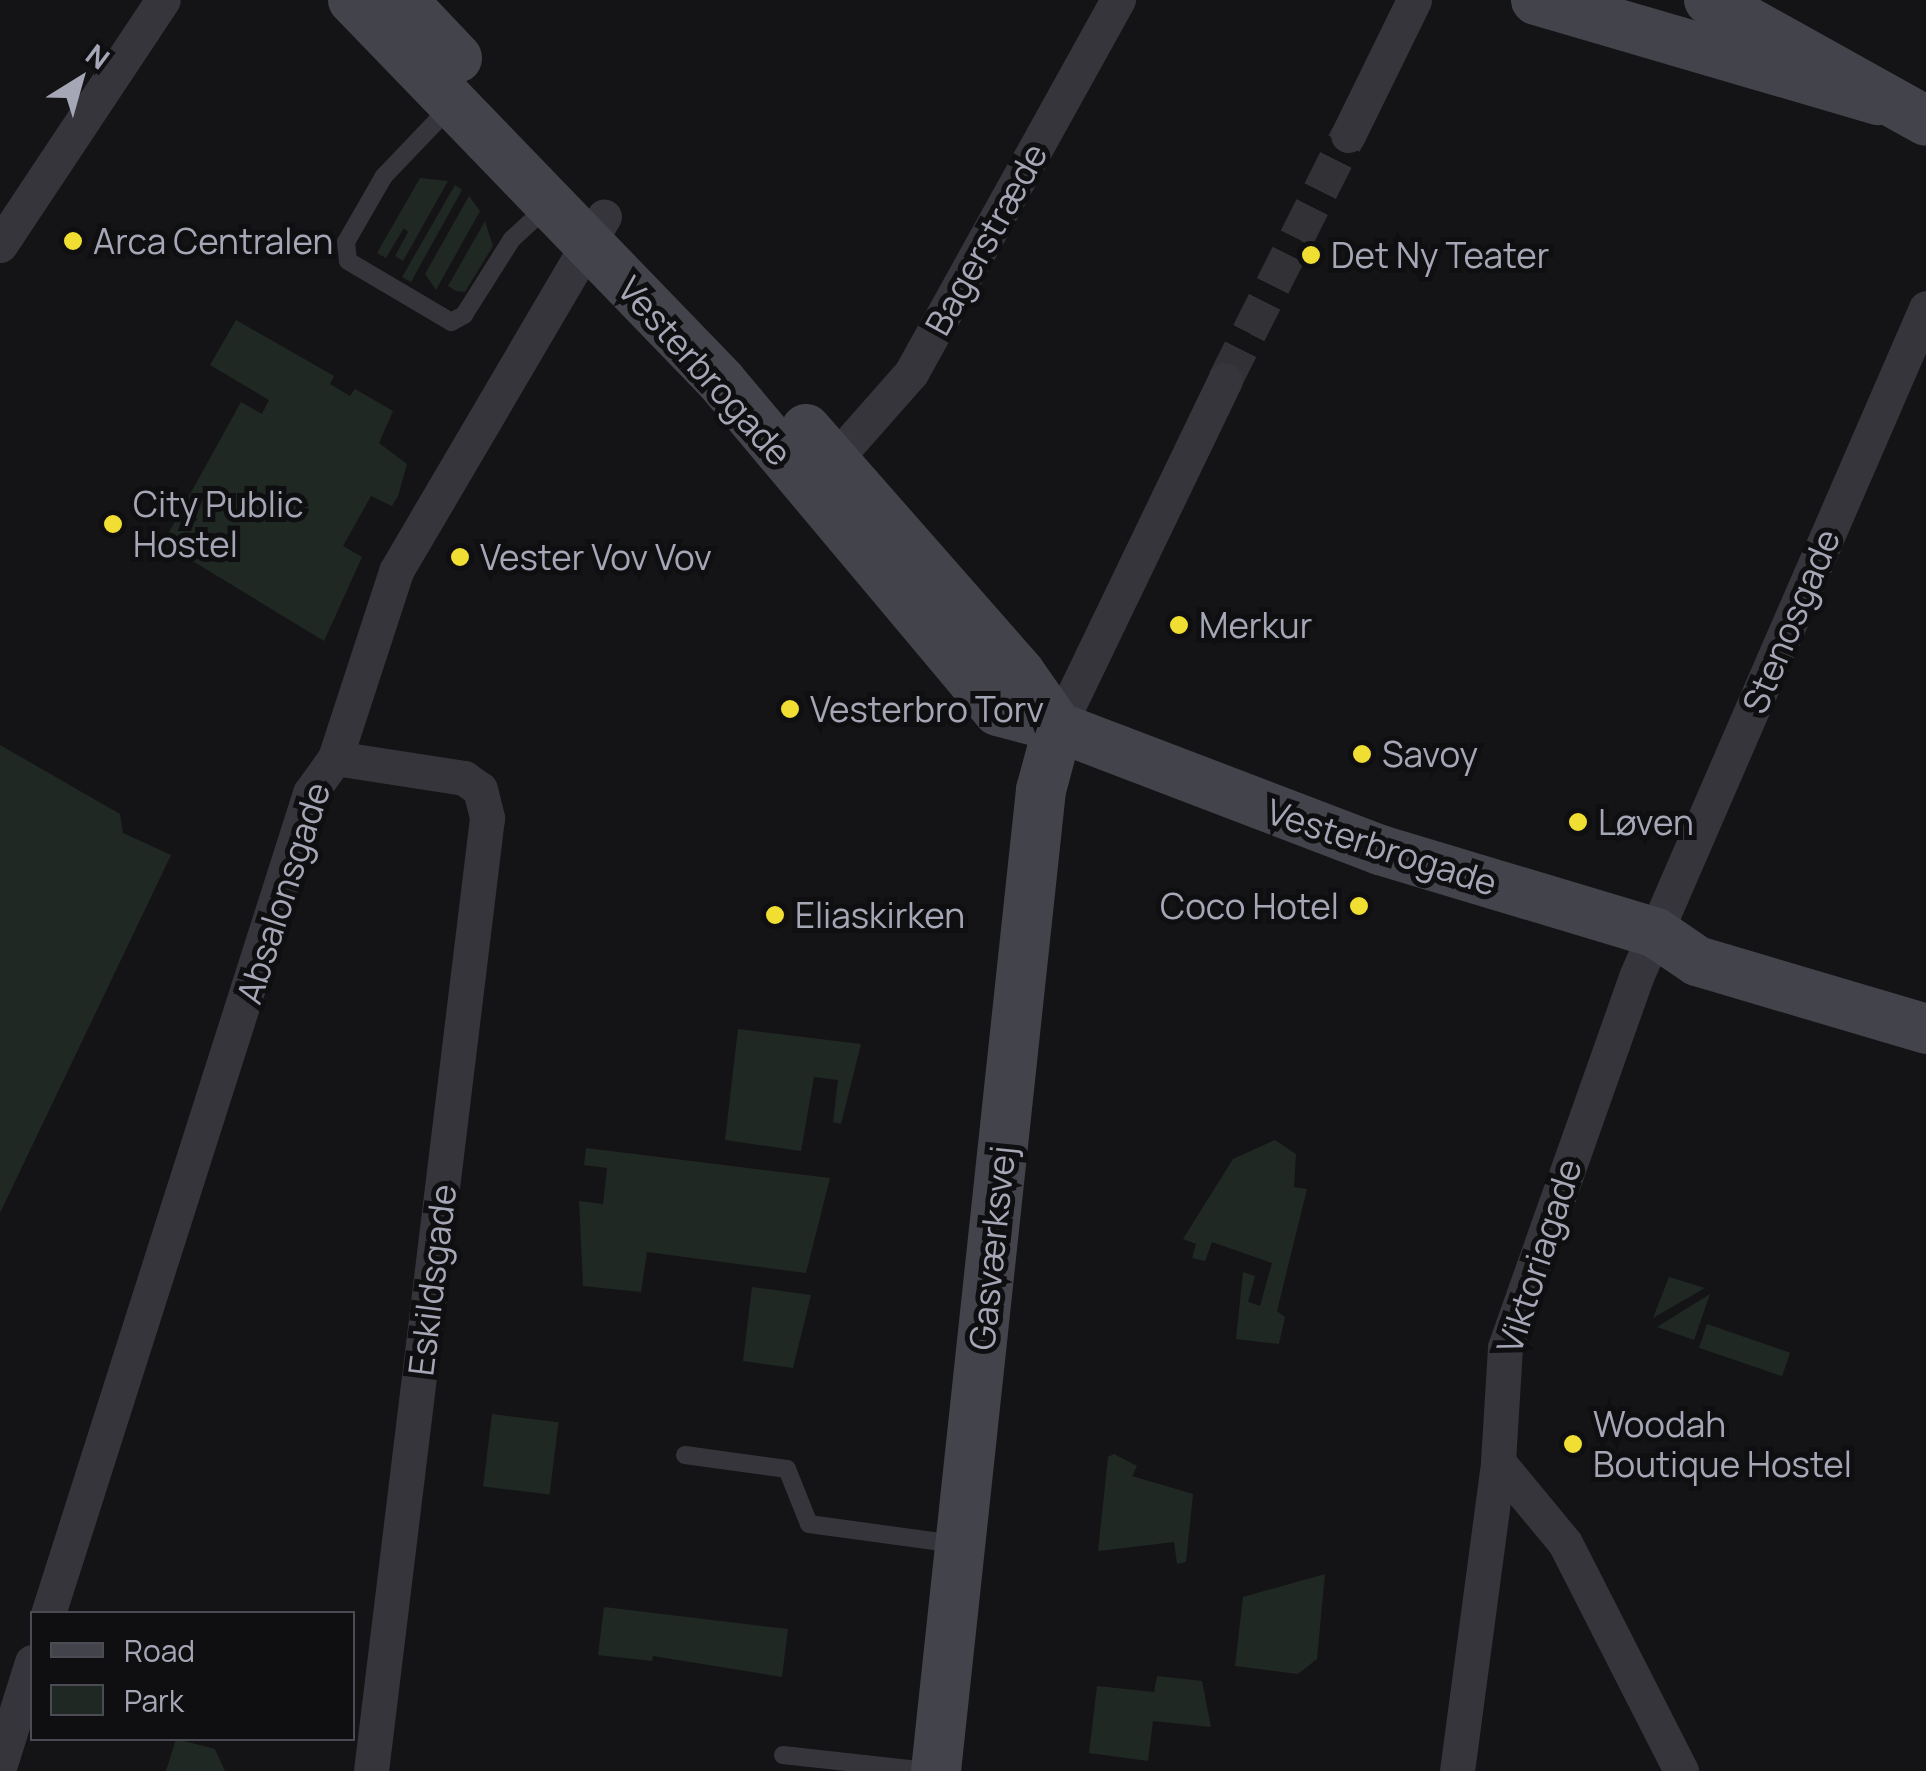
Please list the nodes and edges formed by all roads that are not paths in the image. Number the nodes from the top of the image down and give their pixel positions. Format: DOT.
graph roads {
  1 [pos="163,0"];
  2 [pos="354,0"];
  3 [pos="402,0"];
  4 [pos="1118,0"];
  5 [pos="1414,0"];
  6 [pos="1536,0"];
  7 [pos="1709,0"];
  8 [pos="1879,100"];
  9 [pos="452,104"];
  10 [pos="1926,121"];
  11 [pos="1348,135"];
  12 [pos="548,205"];
  13 [pos="594,229"];
  14 [pos="0,245"];
  15 [pos="1926,308"];
  16 [pos="1225,380"];
  17 [pos="825,483"];
  18 [pos="1058,727"];
  19 [pos="335,758"];
  20 [pos="1656,933"];
  21 [pos="1926,994"];
  22 [pos="1926,1029"];
  23 [pos="685,1455"];
  24 [pos="1498,1462"];
  25 [pos="960,1544"];
  26 [pos="49,1611"];
  27 [pos="30,1668"];
  28 [pos="782,1755"];
  29 [pos="0,1764"];
  30 [pos="372,1771"];
  31 [pos="927,1771"];
  32 [pos="936,1771"];
  33 [pos="1457,1771"];
  34 [pos="1681,1771"];
  1 -- 14 [label="street"];
  2 -- 9 [label="street, Vesterbrogade"];
  3 -- 13 [label="street, Vesterbrogade"];
  4 -- 17 [label="street, Bagerstræde"];
  5 -- 11 [label="street"];
  6 -- 8 [label="street"];
  7 -- 8 [label="street"];
  8 -- 10 [label="street"];
  9 -- 12 [label="street, Vesterbrogade"];
  9 -- 12 [label="lane"];
  12 -- 13 [label="street, Vesterbrogade"];
  13 -- 17 [label="street, Vesterbrogade"];
  13 -- 19 [label="street, Absalonsgade"];
  15 -- 20 [label="street, Stenosgade"];
  16 -- 18 [label="street"];
  17 -- 18 [label="street, Vesterbrogade"];
  18 -- 20 [label="street, Vesterbrogade"];
  18 -- 25 [label="street, Gasværksvej"];
  19 -- 26 [label="street, Absalonsgade"];
  19 -- 30 [label="street, Eskildsgade"];
  20 -- 21 [label="street, Vesterbrogade"];
  20 -- 22 [label="street, Vesterbrogade"];
  20 -- 24 [label="street, Viktoriagade"];
  23 -- 25 [label="lane"];
  24 -- 33 [label="street, Viktoriagade"];
  24 -- 34 [label="street"];
  25 -- 32 [label="street, Gasværksvej"];
  27 -- 29 [label="street"];
  28 -- 31 [label="lane"];
}
